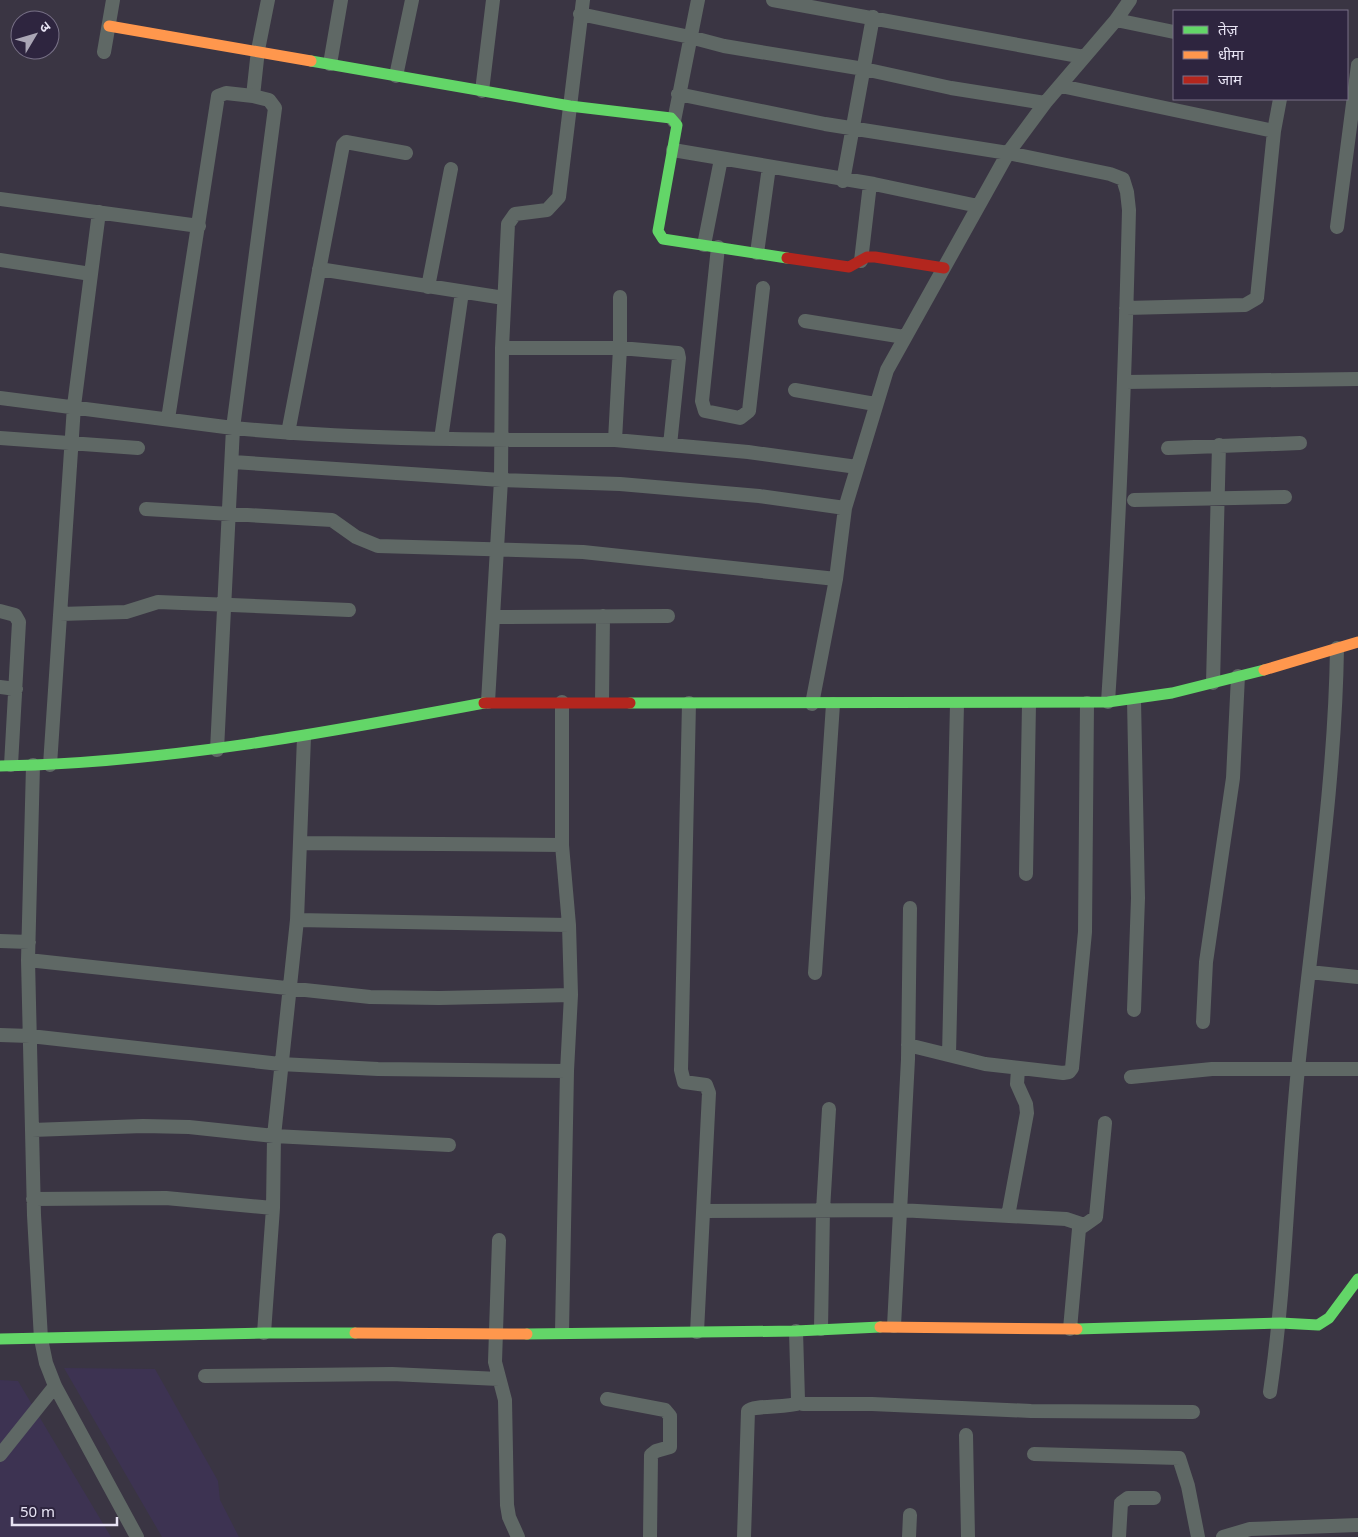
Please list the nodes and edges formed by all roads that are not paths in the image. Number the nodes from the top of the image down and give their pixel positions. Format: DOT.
graph roads {
  1 [pos="113,0"];
  2 [pos="268,0"];
  3 [pos="340,0"];
  4 [pos="412,0"];
  5 [pos="494,0"];
  6 [pos="583,0"];
  7 [pos="698,0"];
  8 [pos="773,0"];
  9 [pos="1130,0"];
  10 [pos="580,14"];
  11 [pos="873,17"];
  12 [pos="1116,20"];
  13 [pos="110,26"];
  14 [pos="1173,32"];
  15 [pos="690,37"];
  16 [pos="258,50"];
  17 [pos="104,52"];
  18 [pos="1084,57"];
  19 [pos="330,64"];
  20 [pos="1358,65"];
  21 [pos="864,69"];
  22 [pos="396,76"];
  23 [pos="1061,86"];
  24 [pos="482,91"];
  25 [pos="678,94"];
  26 [pos="252,96"];
  27 [pos="1280,100"];
  28 [pos="1045,103"];
  29 [pos="570,106"];
  30 [pos="674,121"];
  31 [pos="853,128"];
  32 [pos="1274,130"];
  33 [pos="673,150"];
  34 [pos="406,153"];
  35 [pos="1008,154"];
  36 [pos="721,159"];
  37 [pos="769,167"];
  38 [pos="451,169"];
  39 [pos="843,181"];
  40 [pos="870,184"];
  41 [pos="0,199"];
  42 [pos="978,206"];
  43 [pos="100,212"];
  44 [pos="199,226"];
  45 [pos="1337,228"];
  46 [pos="711,246"];
  47 [pos="756,253"];
  48 [pos="0,260"];
  49 [pos="861,261"];
  50 [pos="944,268"];
  51 [pos="319,269"];
  52 [pos="91,274"];
  53 [pos="428,287"];
  54 [pos="763,288"];
  55 [pos="462,292"];
  56 [pos="620,297"];
  57 [pos="504,298"];
  58 [pos="1126,308"];
  59 [pos="805,321"];
  60 [pos="904,337"];
  61 [pos="502,348"];
  62 [pos="620,348"];
  63 [pos="1358,379"];
  64 [pos="1125,382"];
  65 [pos="795,390"];
  66 [pos="0,398"];
  67 [pos="875,404"];
  68 [pos="74,406"];
  69 [pos="168,419"];
  70 [pos="233,428"];
  71 [pos="288,433"];
  72 [pos="0,438"];
  73 [pos="441,439"];
  74 [pos="501,440"];
  75 [pos="615,440"];
  76 [pos="71,443"];
  77 [pos="1300,443"];
  78 [pos="670,445"];
  79 [pos="1220,445"];
  80 [pos="138,448"];
  81 [pos="1168,448"];
  82 [pos="233,462"];
  83 [pos="857,467"];
  84 [pos="501,480"];
  85 [pos="1285,497"];
  86 [pos="1217,499"];
  87 [pos="1134,500"];
  88 [pos="845,508"];
  89 [pos="146,509"];
  90 [pos="230,514"];
  91 [pos="496,548"];
  92 [pos="836,579"];
  93 [pos="224,604"];
  94 [pos="349,610"];
  95 [pos="0,611"];
  96 [pos="60,614"];
  97 [pos="603,616"];
  98 [pos="668,616"];
  99 [pos="493,617"];
  100 [pos="1358,642"];
  101 [pos="1337,648"];
  102 [pos="1238,676"];
  103 [pos="1213,682"];
  104 [pos="0,687"];
  105 [pos="16,689"];
  106 [pos="1134,700"];
  107 [pos="602,701"];
  108 [pos="488,702"];
  109 [pos="562,702"];
  110 [pos="1108,702"];
  111 [pos="689,703"];
  112 [pos="1087,703"];
  113 [pos="812,704"];
  114 [pos="833,704"];
  115 [pos="957,704"];
  116 [pos="1029,704"];
  117 [pos="304,737"];
  118 [pos="217,750"];
  119 [pos="5,765"];
  120 [pos="33,765"];
  121 [pos="50,765"];
  122 [pos="300,843"];
  123 [pos="562,845"];
  124 [pos="1026,874"];
  125 [pos="910,908"];
  126 [pos="297,920"];
  127 [pos="569,925"];
  128 [pos="0,941"];
  129 [pos="29,942"];
  130 [pos="28,960"];
  131 [pos="1309,972"];
  132 [pos="815,973"];
  133 [pos="1358,978"];
  134 [pos="290,988"];
  135 [pos="570,995"];
  136 [pos="1134,1010"];
  137 [pos="1203,1022"];
  138 [pos="0,1035"];
  139 [pos="30,1036"];
  140 [pos="908,1045"];
  141 [pos="949,1055"];
  142 [pos="280,1064"];
  143 [pos="1018,1069"];
  144 [pos="1358,1069"];
  145 [pos="1298,1070"];
  146 [pos="567,1071"];
  147 [pos="1131,1077"];
  148 [pos="829,1109"];
  149 [pos="1105,1124"];
  150 [pos="32,1130"];
  151 [pos="274,1136"];
  152 [pos="449,1145"];
  153 [pos="33,1199"];
  154 [pos="273,1208"];
  155 [pos="823,1210"];
  156 [pos="899,1210"];
  157 [pos="704,1211"];
  158 [pos="1008,1216"];
  159 [pos="1084,1224"];
  160 [pos="499,1240"];
  161 [pos="1358,1279"];
  162 [pos="1280,1323"];
  163 [pos="894,1326"];
  164 [pos="821,1329"];
  165 [pos="1070,1329"];
  166 [pos="796,1331"];
  167 [pos="562,1332"];
  168 [pos="697,1332"];
  169 [pos="264,1333"];
  170 [pos="495,1334"];
  171 [pos="0,1338"];
  172 [pos="41,1339"];
  173 [pos="205,1376"];
  174 [pos="499,1379"];
  175 [pos="55,1386"];
  176 [pos="1270,1392"];
  177 [pos="607,1399"];
  178 [pos="800,1403"];
  179 [pos="1193,1412"];
  180 [pos="966,1435"];
  181 [pos="1034,1454"];
  182 [pos="0,1455"];
  183 [pos="1154,1498"];
  184 [pos="910,1516"];
  185 [pos="1358,1525"];
  186 [pos="1292,1532"];
  187 [pos="138,1537"];
  188 [pos="518,1537"];
  189 [pos="650,1537"];
  190 [pos="744,1537"];
  191 [pos="909,1537"];
  192 [pos="968,1537"];
  193 [pos="1119,1537"];
  194 [pos="1198,1537"];
  195 [pos="1223,1537"];
  1 -- 13 [label="street"];
  2 -- 16 [label="street"];
  3 -- 19 [label="street"];
  4 -- 22 [label="street"];
  5 -- 24 [label="street"];
  6 -- 10 [label="street"];
  7 -- 15 [label="street"];
  8 -- 11 [label="street"];
  9 -- 12 [label="street"];
  10 -- 15 [label="street"];
  10 -- 29 [label="street"];
  11 -- 18 [label="street"];
  11 -- 21 [label="street"];
  12 -- 14 [label="street"];
  12 -- 18 [label="street"];
  13 -- 16 [label="street"];
  13 -- 17 [label="street"];
  15 -- 21 [label="street"];
  15 -- 25 [label="street"];
  16 -- 19 [label="street"];
  16 -- 26 [label="street"];
  18 -- 23 [label="street"];
  19 -- 22 [label="street"];
  20 -- 45 [label="street"];
  21 -- 28 [label="street"];
  21 -- 31 [label="street"];
  22 -- 24 [label="street"];
  23 -- 28 [label="street"];
  23 -- 32 [label="street"];
  24 -- 29 [label="street"];
  25 -- 30 [label="street"];
  25 -- 31 [label="street"];
  26 -- 44 [label="street"];
  26 -- 70 [label="street"];
  27 -- 32 [label="street"];
  28 -- 35 [label="street"];
  29 -- 30 [label="street"];
  29 -- 57 [label="street"];
  30 -- 33 [label="street"];
  31 -- 35 [label="street"];
  31 -- 39 [label="street"];
  32 -- 58 [label="street"];
  33 -- 36 [label="street"];
  33 -- 46 [label="street"];
  34 -- 51 [label="street"];
  35 -- 42 [label="street"];
  35 -- 58 [label="street"];
  36 -- 37 [label="street"];
  36 -- 46 [label="street"];
  37 -- 39 [label="street"];
  37 -- 47 [label="street"];
  38 -- 53 [label="street"];
  39 -- 40 [label="street"];
  40 -- 42 [label="street"];
  40 -- 49 [label="street"];
  41 -- 43 [label="street"];
  42 -- 50 [label="street"];
  43 -- 44 [label="street"];
  43 -- 52 [label="street"];
  44 -- 69 [label="street"];
  46 -- 47 [label="street"];
  46 -- 54 [label="street"];
  47 -- 49 [label="street"];
  48 -- 52 [label="street"];
  49 -- 50 [label="street"];
  50 -- 60 [label="street"];
  51 -- 53 [label="street"];
  51 -- 71 [label="street"];
  52 -- 68 [label="street"];
  53 -- 55 [label="street"];
  55 -- 57 [label="street"];
  55 -- 73 [label="street"];
  56 -- 62 [label="street"];
  57 -- 61 [label="street"];
  58 -- 64 [label="street"];
  59 -- 60 [label="street"];
  60 -- 67 [label="street"];
  61 -- 62 [label="street"];
  61 -- 74 [label="street"];
  62 -- 75 [label="street"];
  62 -- 78 [label="street"];
  63 -- 64 [label="street"];
  64 -- 110 [label="street"];
  65 -- 67 [label="street"];
  66 -- 68 [label="street"];
  67 -- 83 [label="street"];
  68 -- 69 [label="street"];
  68 -- 76 [label="street"];
  69 -- 70 [label="street"];
  70 -- 71 [label="street"];
  70 -- 82 [label="street"];
  71 -- 73 [label="street"];
  72 -- 76 [label="street"];
  73 -- 74 [label="street"];
  74 -- 75 [label="street"];
  74 -- 84 [label="street"];
  75 -- 78 [label="street"];
  76 -- 80 [label="street"];
  76 -- 96 [label="street"];
  77 -- 79 [label="street"];
  78 -- 83 [label="street"];
  79 -- 81 [label="street"];
  79 -- 86 [label="street"];
  82 -- 84 [label="street"];
  82 -- 90 [label="street"];
  83 -- 88 [label="street"];
  84 -- 88 [label="street"];
  84 -- 91 [label="street"];
  85 -- 86 [label="street"];
  86 -- 87 [label="street"];
  86 -- 103 [label="street"];
  88 -- 92 [label="street"];
  89 -- 90 [label="street"];
  90 -- 91 [label="street"];
  90 -- 93 [label="street"];
  91 -- 92 [label="street"];
  91 -- 99 [label="street"];
  92 -- 113 [label="street"];
  93 -- 94 [label="street"];
  93 -- 96 [label="street"];
  93 -- 118 [label="street"];
  95 -- 105 [label="street"];
  96 -- 121 [label="street"];
  97 -- 98 [label="street"];
  97 -- 99 [label="street"];
  97 -- 107 [label="street"];
  99 -- 108 [label="street"];
  100 -- 101 [label="street"];
  101 -- 102 [label="street"];
  101 -- 131 [label="street"];
  102 -- 103 [label="street"];
  102 -- 137 [label="street"];
  103 -- 106 [label="street"];
  104 -- 105 [label="street"];
  105 -- 119 [label="street"];
  106 -- 110 [label="street"];
  106 -- 136 [label="street"];
  107 -- 109 [label="street"];
  107 -- 111 [label="street"];
  108 -- 109 [label="street"];
  108 -- 117 [label="street"];
  109 -- 123 [label="street"];
  110 -- 112 [label="street"];
  111 -- 113 [label="street"];
  111 -- 157 [label="street"];
  112 -- 116 [label="street"];
  112 -- 143 [label="street"];
  113 -- 114 [label="street"];
  114 -- 115 [label="street"];
  114 -- 132 [label="street"];
  115 -- 116 [label="street"];
  115 -- 141 [label="street"];
  116 -- 124 [label="street"];
  117 -- 118 [label="street"];
  117 -- 122 [label="street"];
  118 -- 121 [label="street"];
  119 -- 120 [label="street"];
  120 -- 121 [label="street"];
  120 -- 129 [label="street"];
  122 -- 123 [label="street"];
  122 -- 126 [label="street"];
  123 -- 127 [label="street"];
  125 -- 140 [label="street"];
  126 -- 127 [label="street"];
  126 -- 134 [label="street"];
  127 -- 135 [label="street"];
  128 -- 129 [label="street"];
  129 -- 130 [label="street"];
  130 -- 134 [label="street"];
  130 -- 139 [label="street"];
  131 -- 133 [label="street"];
  131 -- 145 [label="street"];
  134 -- 135 [label="street"];
  134 -- 142 [label="street"];
  135 -- 146 [label="street"];
  138 -- 139 [label="street"];
  139 -- 142 [label="street"];
  139 -- 150 [label="street"];
  140 -- 141 [label="street"];
  140 -- 156 [label="street"];
  141 -- 143 [label="street"];
  142 -- 146 [label="street"];
  142 -- 151 [label="street"];
  143 -- 158 [label="street"];
  144 -- 145 [label="street"];
  145 -- 147 [label="street"];
  145 -- 162 [label="street"];
  146 -- 167 [label="street"];
  148 -- 155 [label="street"];
  149 -- 159 [label="street"];
  150 -- 151 [label="street"];
  150 -- 153 [label="street"];
  151 -- 152 [label="street"];
  151 -- 154 [label="street"];
  153 -- 154 [label="street"];
  153 -- 172 [label="street"];
  154 -- 169 [label="street"];
  155 -- 156 [label="street"];
  155 -- 157 [label="street"];
  155 -- 164 [label="street"];
  156 -- 158 [label="street"];
  156 -- 163 [label="street"];
  157 -- 168 [label="street"];
  158 -- 159 [label="street"];
  159 -- 165 [label="street"];
  160 -- 170 [label="street"];
  161 -- 162 [label="street"];
  162 -- 165 [label="street"];
  162 -- 176 [label="street"];
  163 -- 164 [label="street"];
  163 -- 165 [label="street"];
  164 -- 166 [label="street"];
  166 -- 168 [label="street"];
  166 -- 178 [label="street"];
  167 -- 168 [label="street"];
  167 -- 170 [label="street"];
  169 -- 170 [label="street"];
  169 -- 172 [label="street"];
  170 -- 174 [label="street"];
  171 -- 172 [label="street"];
  172 -- 175 [label="street"];
  173 -- 174 [label="street"];
  174 -- 188 [label="street"];
  175 -- 182 [label="street"];
  175 -- 187 [label="street"];
  177 -- 189 [label="street"];
  178 -- 179 [label="street"];
  178 -- 190 [label="street"];
  180 -- 192 [label="street"];
  181 -- 194 [label="street"];
  183 -- 193 [label="street"];
  184 -- 191 [label="street"];
  185 -- 186 [label="street"];
  186 -- 195 [label="street"];
}
